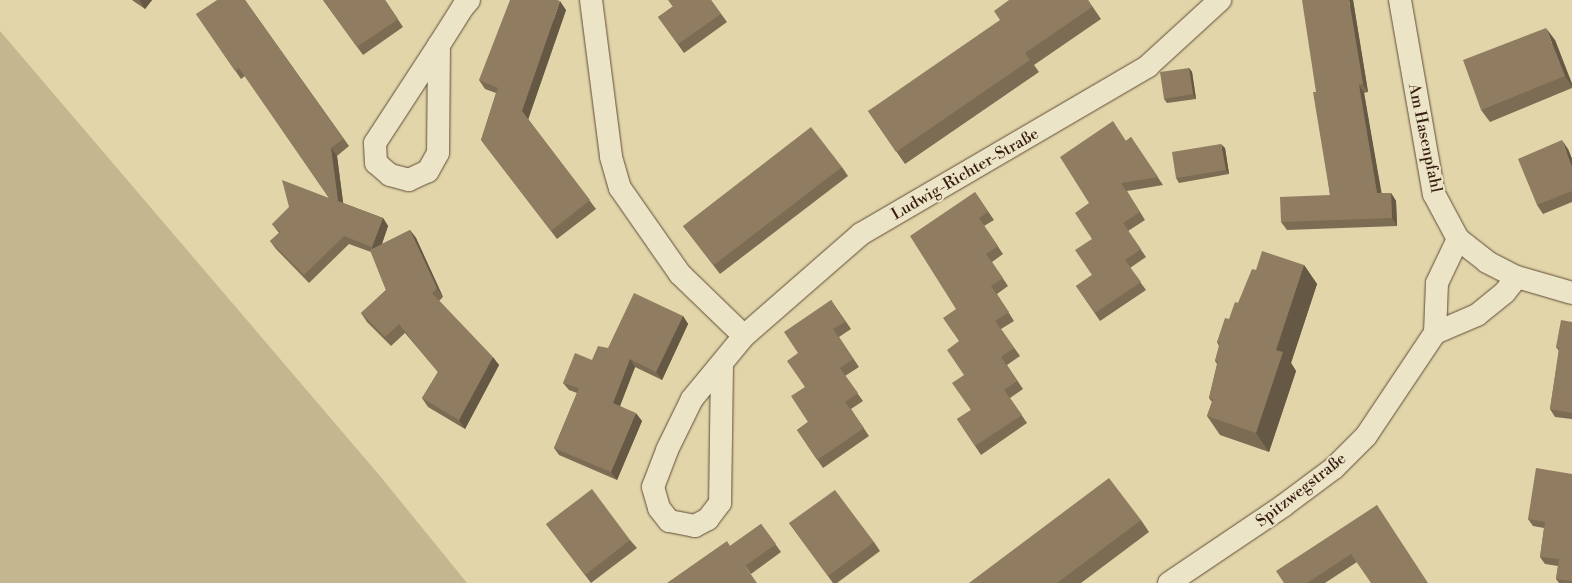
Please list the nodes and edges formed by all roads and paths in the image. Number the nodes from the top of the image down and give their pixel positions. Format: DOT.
graph roads {
  1 [pos="591,0"];
  2 [pos="1220,0"];
  3 [pos="1400,0"];
  4 [pos="462,2"];
  5 [pos="439,44"];
  6 [pos="1458,239"];
  7 [pos="1517,278"];
  8 [pos="1572,293"];
  9 [pos="1435,333"];
  10 [pos="744,336"];
  11 [pos="722,364"];
  12 [pos="1169,583"];
  1 -- 10 [label="street"];
  2 -- 10 [label="street, Ludwig-Richter-Straße"];
  3 -- 6 [label="street, Am Hasenpfahl"];
  4 -- 5 [label="street"];
  5 -- 5 [label="street"];
  6 -- 7 [label="street, Am Hasenpfahl"];
  6 -- 9 [label="street"];
  7 -- 8 [label="street, Am Hasenpfahl"];
  7 -- 9 [label="street"];
  9 -- 12 [label="street, Spitzwegstraße"];
  10 -- 11 [label="street, Ludwig-Richter-Straße"];
  11 -- 11 [label="street, Ludwig-Richter-Straße"];
}
